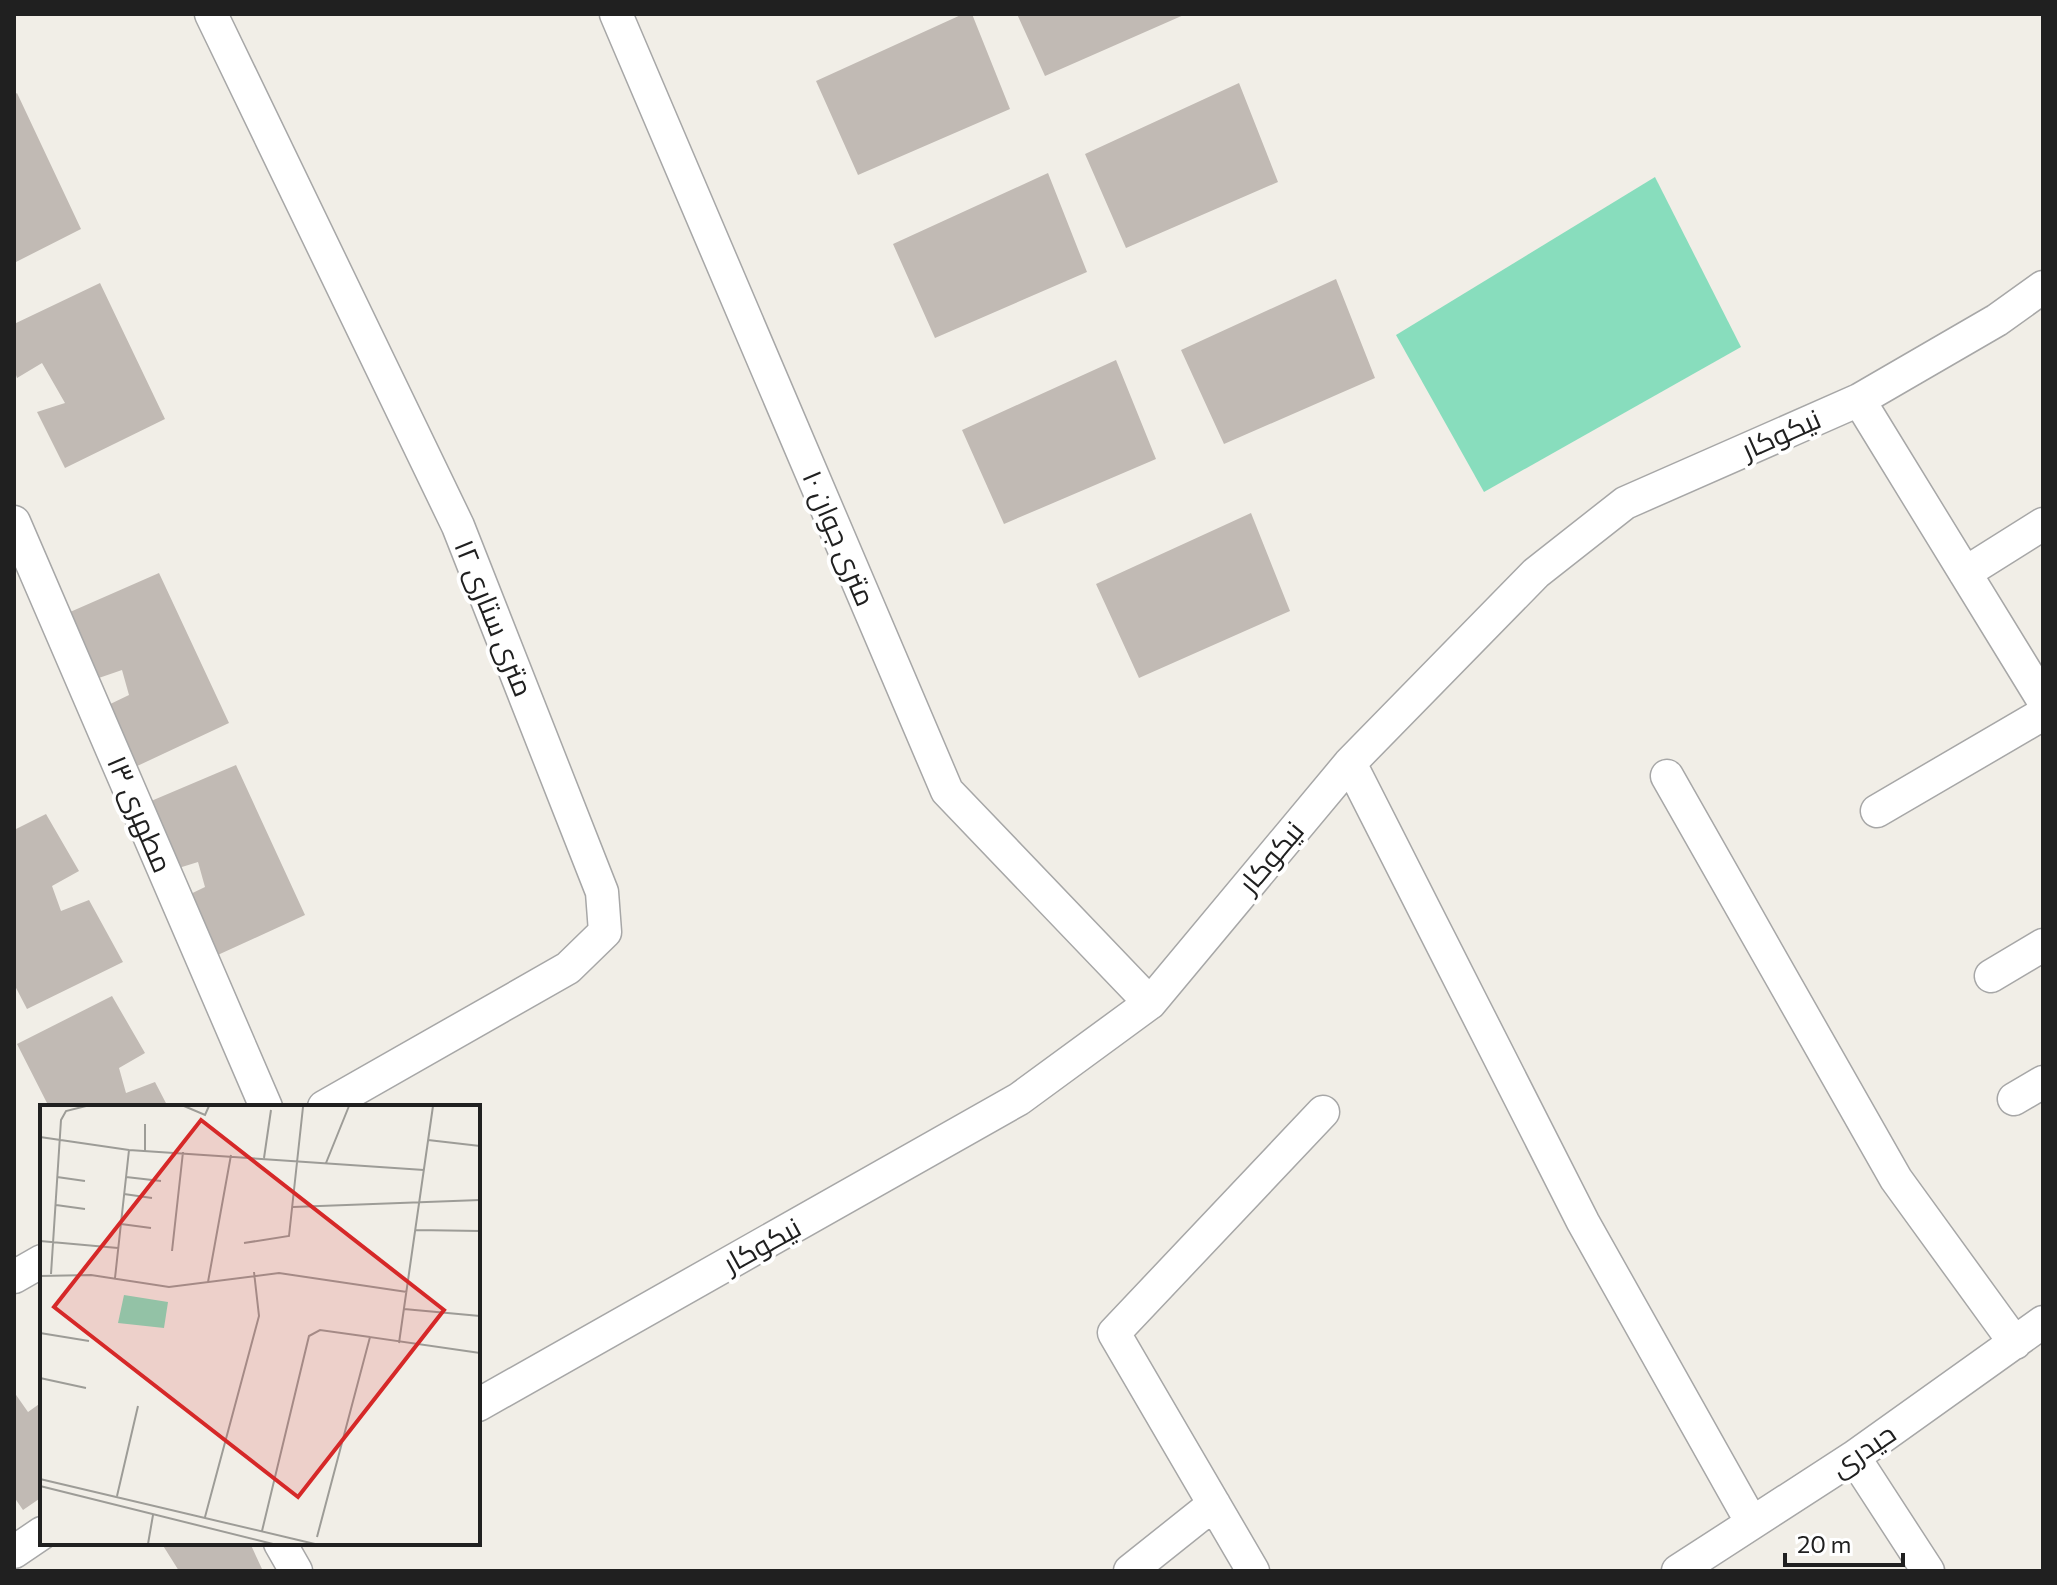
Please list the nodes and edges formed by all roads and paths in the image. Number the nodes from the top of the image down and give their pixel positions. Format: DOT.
graph roads {
  1 [pos="211,14"];
  2 [pos="616,14"];
  3 [pos="2043,287"];
  4 [pos="1859,400"];
  5 [pos="14,522"];
  6 [pos="2043,524"];
  7 [pos="1965,573"];
  8 [pos="2043,700"];
  9 [pos="2043,714"];
  10 [pos="1350,763"];
  11 [pos="1667,776"];
  12 [pos="1877,811"];
  13 [pos="2043,945"];
  14 [pos="1991,976"];
  15 [pos="1150,1003"];
  16 [pos="2043,1082"];
  17 [pos="2014,1099"];
  18 [pos="265,1105"];
  19 [pos="328,1105"];
  20 [pos="1323,1112"];
  21 [pos="40,1262"];
  22 [pos="14,1277"];
  23 [pos="2043,1322"];
  24 [pos="2015,1343"];
  25 [pos="480,1404"];
  26 [pos="1854,1457"];
  27 [pos="1214,1504"];
  28 [pos="1752,1523"];
  29 [pos="40,1534"];
  30 [pos="281,1545"];
  31 [pos="14,1552"];
  32 [pos="296,1571"];
  33 [pos="1130,1571"];
  34 [pos="1253,1571"];
  35 [pos="1678,1571"];
  36 [pos="1928,1571"];
  1 -- 19 [label="street, ۱۲ متری ستاری"];
  2 -- 15 [label="street, ۱۰ متری جوان"];
  3 -- 4 [label="street, نیکوکار"];
  4 -- 7 [label="street"];
  4 -- 10 [label="street, نیکوکار"];
  5 -- 18 [label="street, مطهری ۱۳"];
  6 -- 7 [label="street"];
  7 -- 8 [label="street"];
  9 -- 12 [label="street"];
  10 -- 15 [label="street, نیکوکار"];
  10 -- 28 [label="street"];
  11 -- 24 [label="street"];
  13 -- 14 [label="street"];
  15 -- 25 [label="street, نیکوکار"];
  16 -- 17 [label="street"];
  20 -- 27 [label="street"];
  21 -- 22 [label="street"];
  23 -- 24 [label="street, حیدری"];
  24 -- 26 [label="street, حیدری"];
  26 -- 28 [label="street, حیدری"];
  26 -- 36 [label="street"];
  27 -- 33 [label="street"];
  27 -- 34 [label="street"];
  28 -- 35 [label="street, حیدری"];
  29 -- 31 [label="street"];
  30 -- 32 [label="street"];
}
